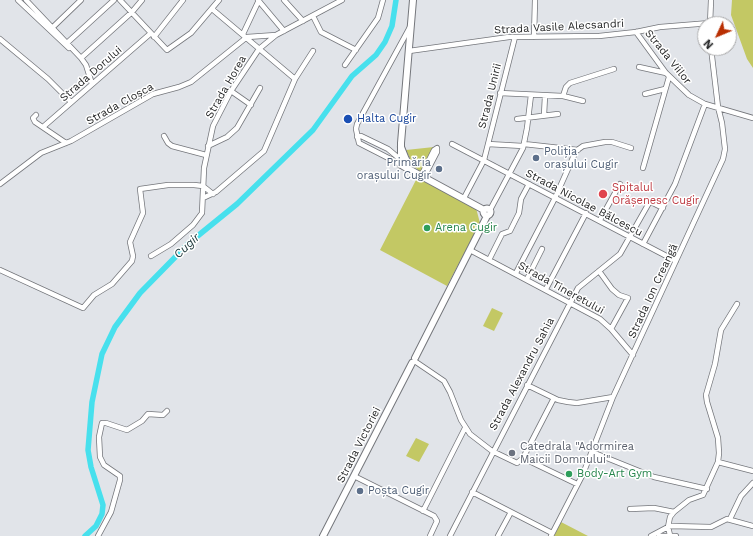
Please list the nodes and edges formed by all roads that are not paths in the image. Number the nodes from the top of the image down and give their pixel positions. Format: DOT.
graph roads {
  1 [pos="18,0"];
  2 [pos="26,0"];
  3 [pos="81,0"];
  4 [pos="114,0"];
  5 [pos="120,0"];
  6 [pos="142,0"];
  7 [pos="183,0"];
  8 [pos="219,0"];
  9 [pos="258,0"];
  10 [pos="284,0"];
  11 [pos="342,0"];
  12 [pos="383,0"];
  13 [pos="412,0"];
  14 [pos="535,0"];
  15 [pos="710,0"];
  16 [pos="212,9"];
  17 [pos="132,12"];
  18 [pos="313,16"];
  19 [pos="710,16"];
  20 [pos="303,21"];
  21 [pos="697,25"];
  22 [pos="410,27"];
  23 [pos="52,28"];
  24 [pos="284,31"];
  25 [pos="636,32"];
  26 [pos="152,35"];
  27 [pos="245,35"];
  28 [pos="276,35"];
  29 [pos="515,37"];
  30 [pos="534,37"];
  31 [pos="0,38"];
  32 [pos="67,43"];
  33 [pos="398,46"];
  34 [pos="259,48"];
  35 [pos="409,49"];
  36 [pos="74,50"];
  37 [pos="356,50"];
  38 [pos="313,51"];
  39 [pos="712,56"];
  40 [pos="81,58"];
  41 [pos="346,65"];
  42 [pos="639,67"];
  43 [pos="614,68"];
  44 [pos="668,75"];
  45 [pos="295,79"];
  46 [pos="92,84"];
  47 [pos="260,88"];
  48 [pos="665,89"];
  49 [pos="231,91"];
  50 [pos="500,93"];
  51 [pos="645,94"];
  52 [pos="531,95"];
  53 [pos="545,96"];
  54 [pos="563,96"];
  55 [pos="583,101"];
  56 [pos="71,102"];
  57 [pos="705,104"];
  58 [pos="251,105"];
  59 [pos="718,107"];
  60 [pos="558,114"];
  61 [pos="36,115"];
  62 [pos="544,115"];
  63 [pos="529,118"];
  64 [pos="753,118"];
  65 [pos="517,120"];
  66 [pos="43,127"];
  67 [pos="164,136"];
  68 [pos="358,137"];
  69 [pos="66,143"];
  70 [pos="452,144"];
  71 [pos="488,144"];
  72 [pos="524,145"];
  73 [pos="208,146"];
  74 [pos="631,148"];
  75 [pos="436,151"];
  76 [pos="577,151"];
  77 [pos="206,154"];
  78 [pos="484,160"];
  79 [pos="403,162"];
  80 [pos="643,168"];
  81 [pos="509,174"];
  82 [pos="421,176"];
  83 [pos="0,184"];
  84 [pos="529,184"];
  85 [pos="620,184"];
  86 [pos="203,186"];
  87 [pos="213,194"];
  88 [pos="203,198"];
  89 [pos="464,198"];
  90 [pos="555,198"];
  91 [pos="663,208"];
  92 [pos="487,210"];
  93 [pos="586,213"];
  94 [pos="600,220"];
  95 [pos="631,237"];
  96 [pos="643,244"];
  97 [pos="542,249"];
  98 [pos="470,250"];
  99 [pos="151,256"];
  100 [pos="489,260"];
  101 [pos="676,261"];
  102 [pos="0,270"];
  103 [pos="599,271"];
  104 [pos="516,273"];
  105 [pos="527,279"];
  106 [pos="546,289"];
  107 [pos="570,302"];
  108 [pos="737,304"];
  109 [pos="611,329"];
  110 [pos="633,355"];
  111 [pos="414,361"];
  112 [pos="528,385"];
  113 [pos="614,397"];
  114 [pos="554,398"];
  115 [pos="167,411"];
  116 [pos="465,428"];
  117 [pos="492,451"];
  118 [pos="592,452"];
  119 [pos="523,458"];
  120 [pos="718,462"];
  121 [pos="753,471"];
  122 [pos="354,476"];
  123 [pos="753,483"];
  124 [pos="577,484"];
  125 [pos="707,489"];
  126 [pos="472,492"];
  127 [pos="630,509"];
  128 [pos="422,510"];
  129 [pos="511,512"];
  130 [pos="674,512"];
  131 [pos="730,519"];
  132 [pos="668,526"];
  133 [pos="753,526"];
  134 [pos="551,534"];
  135 [pos="670,535"];
  136 [pos="98,536"];
  137 [pos="323,536"];
  138 [pos="430,536"];
  139 [pos="450,536"];
  140 [pos="498,536"];
  141 [pos="651,536"];
  142 [pos="659,536"];
  143 [pos="676,536"];
  1 -- 36 [label="street"];
  2 -- 23 [label="street"];
  3 -- 23 [label="street"];
  4 -- 32 [label="street"];
  5 -- 17 [label="street"];
  6 -- 17 [label="street"];
  7 -- 26 [label="street, Strada Dorului"];
  8 -- 16 [label="street"];
  9 -- 24 [label="street"];
  9 -- 27 [label="street"];
  10 -- 20 [label="street"];
  11 -- 18 [label="street"];
  12 -- 37 [label="street"];
  13 -- 22 [label="main road"];
  14 -- 30 [label="street"];
  15 -- 19 [label="street"];
  16 -- 26 [label="street"];
  16 -- 27 [label="street"];
  17 -- 26 [label="street"];
  17 -- 40 [label="street"];
  18 -- 20 [label="street"];
  18 -- 37 [label="street"];
  20 -- 24 [label="street"];
  21 -- 25 [label="street, Strada Vasile Alecsandri"];
  22 -- 33 [label="street"];
  22 -- 35 [label="main road"];
  23 -- 32 [label="street"];
  24 -- 28 [label="street"];
  25 -- 30 [label="street, Strada Vasile Alecsandri"];
  25 -- 44 [label="street, Strada Viilor"];
  26 -- 46 [label="street, Strada Dorului"];
  27 -- 28 [label="street"];
  27 -- 34 [label="street"];
  27 -- 69 [label="street, Strada Cloșca"];
  28 -- 34 [label="street, Strada Horea"];
  29 -- 30 [label="street, Strada Vasile Alecsandri"];
  29 -- 35 [label="street, Strada Vasile Alecsandri"];
  29 -- 50 [label="street, Strada Unirii"];
  31 -- 56 [label="street"];
  32 -- 36 [label="street"];
  33 -- 35 [label="street, Strada Vasile Alecsandri"];
  33 -- 68 [label="street"];
  34 -- 45 [label="street"];
  34 -- 49 [label="street, Strada Horea"];
  35 -- 79 [label="main road"];
  36 -- 40 [label="street"];
  37 -- 41 [label="street"];
  38 -- 45 [label="street"];
  39 -- 59 [label="street, Strada Ion Creangă"];
  40 -- 46 [label="street"];
  42 -- 44 [label="street"];
  43 -- 54 [label="street"];
  44 -- 48 [label="street"];
  44 -- 57 [label="street, Strada Viilor"];
  45 -- 87 [label="street"];
  46 -- 56 [label="street, Strada Dorului"];
  47 -- 58 [label="street"];
  48 -- 51 [label="street"];
  48 -- 80 [label="street"];
  49 -- 58 [label="street"];
  49 -- 73 [label="street, Strada Horea"];
  50 -- 52 [label="street"];
  50 -- 71 [label="street, Strada Unirii"];
  52 -- 53 [label="street"];
  52 -- 63 [label="street"];
  53 -- 54 [label="street"];
  53 -- 62 [label="street"];
  54 -- 55 [label="street"];
  56 -- 66 [label="street, Strada Dorului"];
  57 -- 59 [label="street, Strada Viilor"];
  57 -- 91 [label="street"];
  58 -- 73 [label="street"];
  59 -- 64 [label="street, Strada Viilor"];
  59 -- 101 [label="street, Strada Ion Creangă"];
  60 -- 62 [label="street"];
  61 -- 66 [label="street"];
  62 -- 63 [label="street"];
  63 -- 65 [label="street"];
  63 -- 72 [label="street"];
  66 -- 69 [label="street"];
  67 -- 77 [label="street"];
  68 -- 79 [label="street"];
  68 -- 79 [label="street"];
  69 -- 83 [label="street, Strada Cloșca"];
  70 -- 78 [label="street, Strada Nicolae Bălcescu"];
  71 -- 72 [label="street"];
  71 -- 78 [label="street, Strada Unirii"];
  72 -- 76 [label="street"];
  72 -- 81 [label="street"];
  73 -- 77 [label="street, Strada Horea"];
  74 -- 76 [label="street"];
  75 -- 82 [label="street"];
  76 -- 90 [label="street"];
  77 -- 86 [label="street, Strada Horea"];
  78 -- 81 [label="street, Strada Nicolae Bălcescu"];
  78 -- 89 [label="street, Strada Unirii"];
  79 -- 82 [label="main road"];
  81 -- 84 [label="street, Strada Nicolae Bălcescu"];
  81 -- 92 [label="street"];
  82 -- 89 [label="main road"];
  84 -- 90 [label="street, Strada Nicolae Bălcescu"];
  84 -- 100 [label="street"];
  85 -- 94 [label="street"];
  86 -- 87 [label="street"];
  86 -- 88 [label="street, Strada Horea"];
  86 -- 102 [label="street"];
  87 -- 88 [label="street"];
  88 -- 99 [label="street, Strada Horea"];
  89 -- 92 [label="main road"];
  90 -- 93 [label="street, Strada Nicolae Bălcescu"];
  90 -- 104 [label="street"];
  91 -- 95 [label="street, Strada Alexandru Sahia"];
  91 -- 96 [label="street"];
  92 -- 98 [label="main road, Strada Victoriei"];
  93 -- 94 [label="street, Strada Nicolae Bălcescu"];
  93 -- 106 [label="street"];
  94 -- 95 [label="street, Strada Nicolae Bălcescu"];
  95 -- 96 [label="street, Strada Nicolae Bălcescu"];
  95 -- 103 [label="street, Strada Alexandru Sahia"];
  96 -- 101 [label="street, Strada Nicolae Bălcescu"];
  97 -- 105 [label="street"];
  98 -- 100 [label="street, Strada Tineretului"];
  98 -- 111 [label="main road, Strada Victoriei"];
  100 -- 104 [label="street, Strada Tineretului"];
  101 -- 110 [label="street, Strada Ion Creangă"];
  103 -- 107 [label="street, Strada Alexandru Sahia"];
  103 -- 109 [label="street"];
  104 -- 105 [label="street, Strada Tineretului"];
  105 -- 106 [label="street, Strada Tineretului"];
  106 -- 107 [label="street, Strada Tineretului"];
  107 -- 109 [label="street, Strada Tineretului"];
  107 -- 112 [label="street, Strada Alexandru Sahia"];
  108 -- 120 [label="street"];
  109 -- 110 [label="street, Strada Tineretului"];
  110 -- 113 [label="street, Strada Ion Creangă"];
  111 -- 116 [label="street"];
  111 -- 122 [label="main road, Strada Victoriei"];
  112 -- 114 [label="street"];
  112 -- 117 [label="street, Strada Alexandru Sahia"];
  113 -- 114 [label="street"];
  113 -- 118 [label="street, Strada Ion Creangă"];
  114 -- 119 [label="street"];
  115 -- 136 [label="street"];
  116 -- 117 [label="street"];
  116 -- 128 [label="street"];
  117 -- 119 [label="street"];
  117 -- 126 [label="street, Strada Alexandru Sahia"];
  118 -- 124 [label="street, Strada Ion Creangă"];
  118 -- 125 [label="street"];
  119 -- 124 [label="street"];
  120 -- 121 [label="street"];
  120 -- 125 [label="street"];
  122 -- 128 [label="street"];
  122 -- 137 [label="main road, Strada Victoriei"];
  123 -- 131 [label="street"];
  124 -- 134 [label="street, Strada Ion Creangă"];
  125 -- 130 [label="street"];
  126 -- 129 [label="street"];
  126 -- 139 [label="street, Strada Alexandru Sahia"];
  127 -- 130 [label="street"];
  128 -- 138 [label="street"];
  129 -- 134 [label="street"];
  129 -- 140 [label="street"];
  130 -- 132 [label="street"];
  131 -- 132 [label="street"];
  131 -- 133 [label="street"];
  132 -- 135 [label="street"];
  132 -- 141 [label="street"];
  135 -- 142 [label="street"];
  135 -- 143 [label="street"];
}
